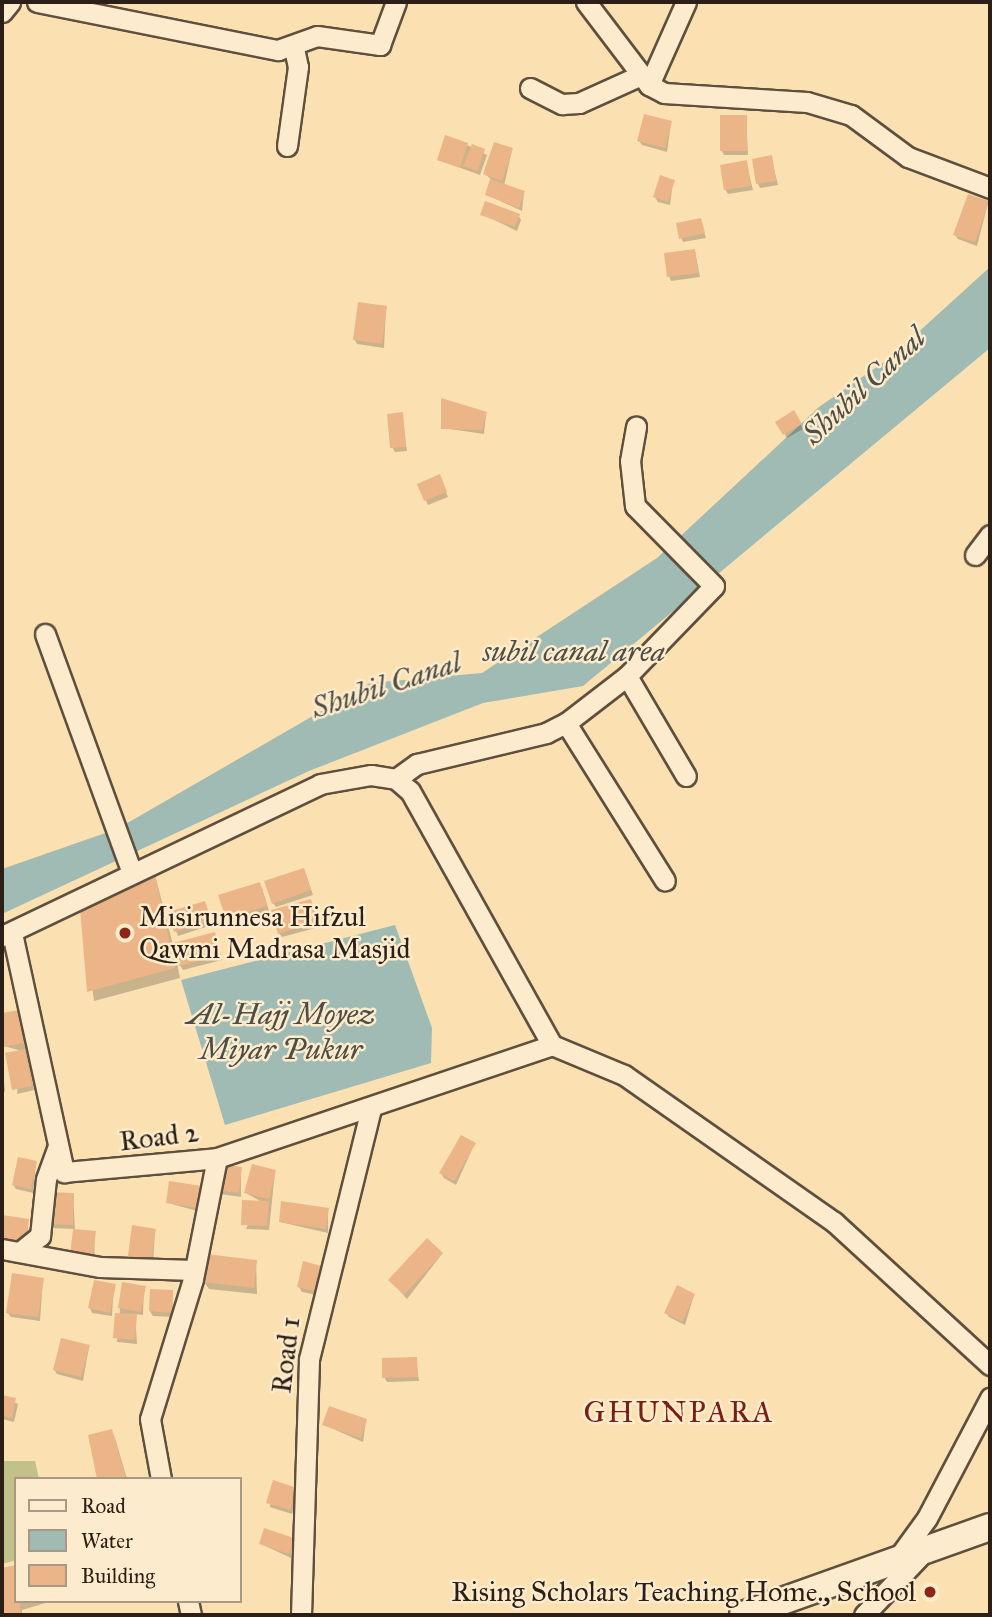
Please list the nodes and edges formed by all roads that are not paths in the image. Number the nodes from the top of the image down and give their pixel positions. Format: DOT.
graph roads {
  1 [pos="10,2"];
  2 [pos="37,2"];
  3 [pos="396,2"];
  4 [pos="586,2"];
  5 [pos="686,2"];
  6 [pos="2,12"];
  7 [pos="294,48"];
  8 [pos="645,80"];
  9 [pos="530,88"];
  10 [pos="287,146"];
  11 [pos="990,188"];
  12 [pos="636,427"];
  13 [pos="990,535"];
  14 [pos="975,555"];
  15 [pos="44,634"];
  16 [pos="627,676"];
  17 [pos="566,723"];
  18 [pos="686,776"];
  19 [pos="396,779"];
  20 [pos="131,870"];
  21 [pos="665,881"];
  22 [pos="7,935"];
  23 [pos="552,1045"];
  24 [pos="371,1108"];
  25 [pos="59,1145"];
  26 [pos="218,1158"];
  27 [pos="11,1251"];
  28 [pos="194,1270"];
  29 [pos="990,1365"];
  30 [pos="990,1398"];
  31 [pos="161,1477"];
  32 [pos="990,1527"];
  33 [pos="920,1556"];
  34 [pos="893,1566"];
  35 [pos="301,1615"];
  36 [pos="743,1615"];
  37 [pos="864,1615"];
  1 -- 6 [label="street"];
  2 -- 7 [label="street"];
  3 -- 7 [label="street"];
  4 -- 8 [label="street"];
  5 -- 8 [label="street"];
  7 -- 10 [label="street"];
  8 -- 9 [label="street"];
  8 -- 11 [label="street"];
  12 -- 16 [label="street"];
  13 -- 14 [label="street"];
  15 -- 20 [label="street"];
  16 -- 17 [label="street"];
  16 -- 18 [label="street"];
  17 -- 19 [label="street"];
  17 -- 21 [label="street"];
  19 -- 20 [label="street"];
  19 -- 23 [label="street"];
  20 -- 22 [label="street"];
  22 -- 25 [label="street, Road 2"];
  23 -- 24 [label="street"];
  23 -- 29 [label="street"];
  24 -- 26 [label="street"];
  24 -- 35 [label="street, Road 1"];
  25 -- 26 [label="street, Road 2"];
  25 -- 27 [label="street"];
  26 -- 28 [label="street, Road 2"];
  27 -- 28 [label="street"];
  28 -- 31 [label="street, Road 2"];
  30 -- 34 [label="street"];
  32 -- 33 [label="main road"];
  33 -- 34 [label="main road"];
  33 -- 37 [label="street"];
  34 -- 36 [label="main road"];
}
